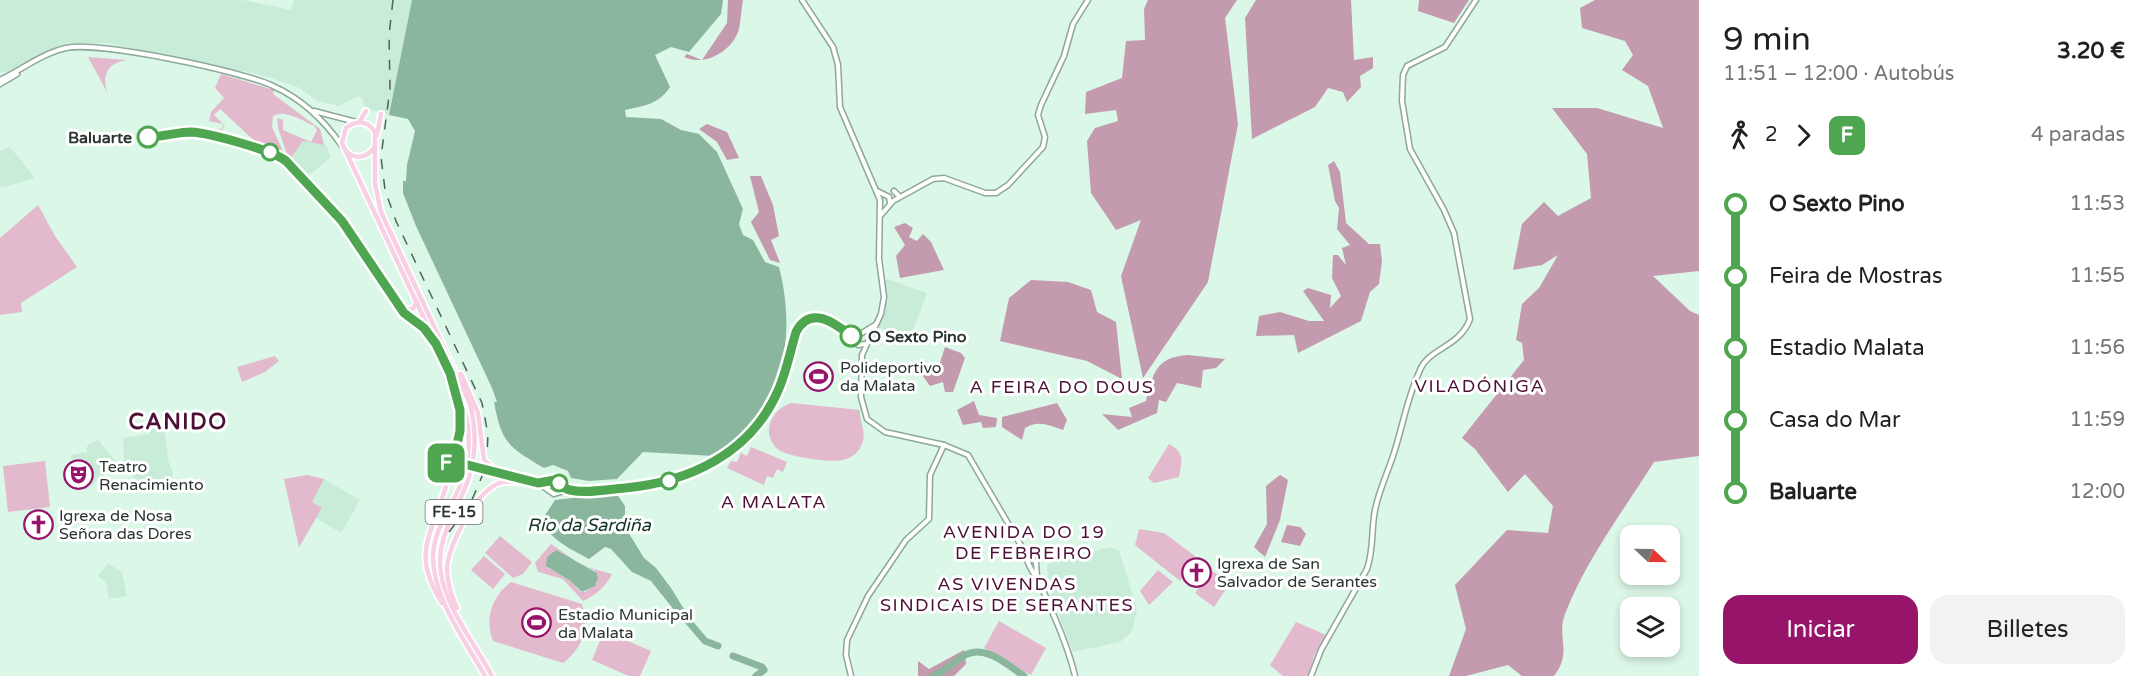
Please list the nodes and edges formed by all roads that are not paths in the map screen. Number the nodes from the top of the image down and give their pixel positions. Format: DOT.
graph roads {
  1 [pos="802,0"];
  2 [pos="1088,0"];
  3 [pos="1476,0"];
  4 [pos="0,82"];
  5 [pos="308,108"];
  6 [pos="366,111"];
  7 [pos="381,114"];
  8 [pos="358,122"];
  9 [pos="376,142"];
  10 [pos="344,149"];
  11 [pos="877,190"];
  12 [pos="894,191"];
  13 [pos="901,195"];
  14 [pos="887,197"];
  15 [pos="880,201"];
  16 [pos="888,205"];
  17 [pos="880,218"];
  18 [pos="417,302"];
  19 [pos="877,322"];
  20 [pos="843,329"];
  21 [pos="860,334"];
  22 [pos="443,342"];
  23 [pos="866,342"];
  24 [pos="857,343"];
  25 [pos="436,344"];
  26 [pos="862,356"];
  27 [pos="450,373"];
  28 [pos="944,445"];
  29 [pos="451,454"];
  30 [pos="462,463"];
  31 [pos="449,467"];
  32 [pos="510,476"];
  33 [pos="537,482"];
  34 [pos="549,482"];
  35 [pos="560,484"];
  36 [pos="547,490"];
  37 [pos="569,490"];
  38 [pos="560,492"];
  39 [pos="1026,554"];
  40 [pos="1033,560"];
  41 [pos="1028,563"];
  42 [pos="1036,567"];
  43 [pos="1031,570"];
  44 [pos="1037,577"];
  45 [pos="464,625"];
  46 [pos="461,632"];
  47 [pos="484,676"];
  48 [pos="492,676"];
  49 [pos="851,676"];
  50 [pos="1075,676"];
  51 [pos="1311,676"];
  1 -- 11 [label="main road"];
  2 -- 13 [label="main road"];
  3 -- 51 [label="main road"];
  4 -- 5 [label="main road"];
  5 -- 8 [label="main road"];
  5 -- 10 [label="main road"];
  6 -- 8 [label="highway"];
  7 -- 9 [label="highway"];
  8 -- 9 [label="highway"];
  8 -- 10 [label="highway"];
  9 -- 10 [label="highway"];
  9 -- 22 [label="highway, FE-15"];
  10 -- 18 [label="highway, FE-15"];
  11 -- 14 [label="main road"];
  11 -- 15 [label="main road"];
  12 -- 13 [label="main road"];
  13 -- 14 [label="main road"];
  13 -- 16 [label="main road"];
  14 -- 15 [label="main road"];
  14 -- 16 [label="main road"];
  15 -- 16 [label="main road"];
  15 -- 17 [label="main road"];
  16 -- 17 [label="main road"];
  17 -- 19 [label="main road"];
  18 -- 25 [label="highway, FE-15"];
  18 -- 25 [label="highway"];
  19 -- 21 [label="main road"];
  19 -- 23 [label="main road"];
  20 -- 21 [label="main road"];
  20 -- 24 [label="main road"];
  20 -- 37 [label="main road"];
  21 -- 23 [label="main road"];
  21 -- 24 [label="main road"];
  22 -- 32 [label="highway"];
  22 -- 45 [label="highway, FE-15"];
  23 -- 24 [label="main road"];
  23 -- 26 [label="main road"];
  24 -- 26 [label="main road"];
  25 -- 27 [label="highway, FE-15"];
  26 -- 28 [label="main road"];
  27 -- 29 [label="highway"];
  27 -- 46 [label="highway, FE-15"];
  28 -- 39 [label="main road"];
  28 -- 49 [label="main road"];
  29 -- 30 [label="main road"];
  29 -- 31 [label="main road"];
  30 -- 31 [label="main road"];
  30 -- 32 [label="main road, bridge"];
  31 -- 46 [label="highway"];
  32 -- 33 [label="main road"];
  33 -- 34 [label="main road"];
  33 -- 36 [label="main road"];
  33 -- 45 [label="highway"];
  34 -- 35 [label="main road"];
  34 -- 36 [label="main road"];
  35 -- 37 [label="main road"];
  35 -- 38 [label="main road"];
  36 -- 38 [label="main road"];
  37 -- 38 [label="main road"];
  39 -- 40 [label="main road"];
  39 -- 41 [label="main road"];
  40 -- 41 [label="main road"];
  40 -- 42 [label="main road"];
  41 -- 43 [label="main road"];
  42 -- 43 [label="main road"];
  42 -- 44 [label="main road"];
  43 -- 44 [label="main road"];
  44 -- 50 [label="main road"];
  45 -- 48 [label="highway, FE-15"];
  46 -- 47 [label="highway, FE-15"];
}
